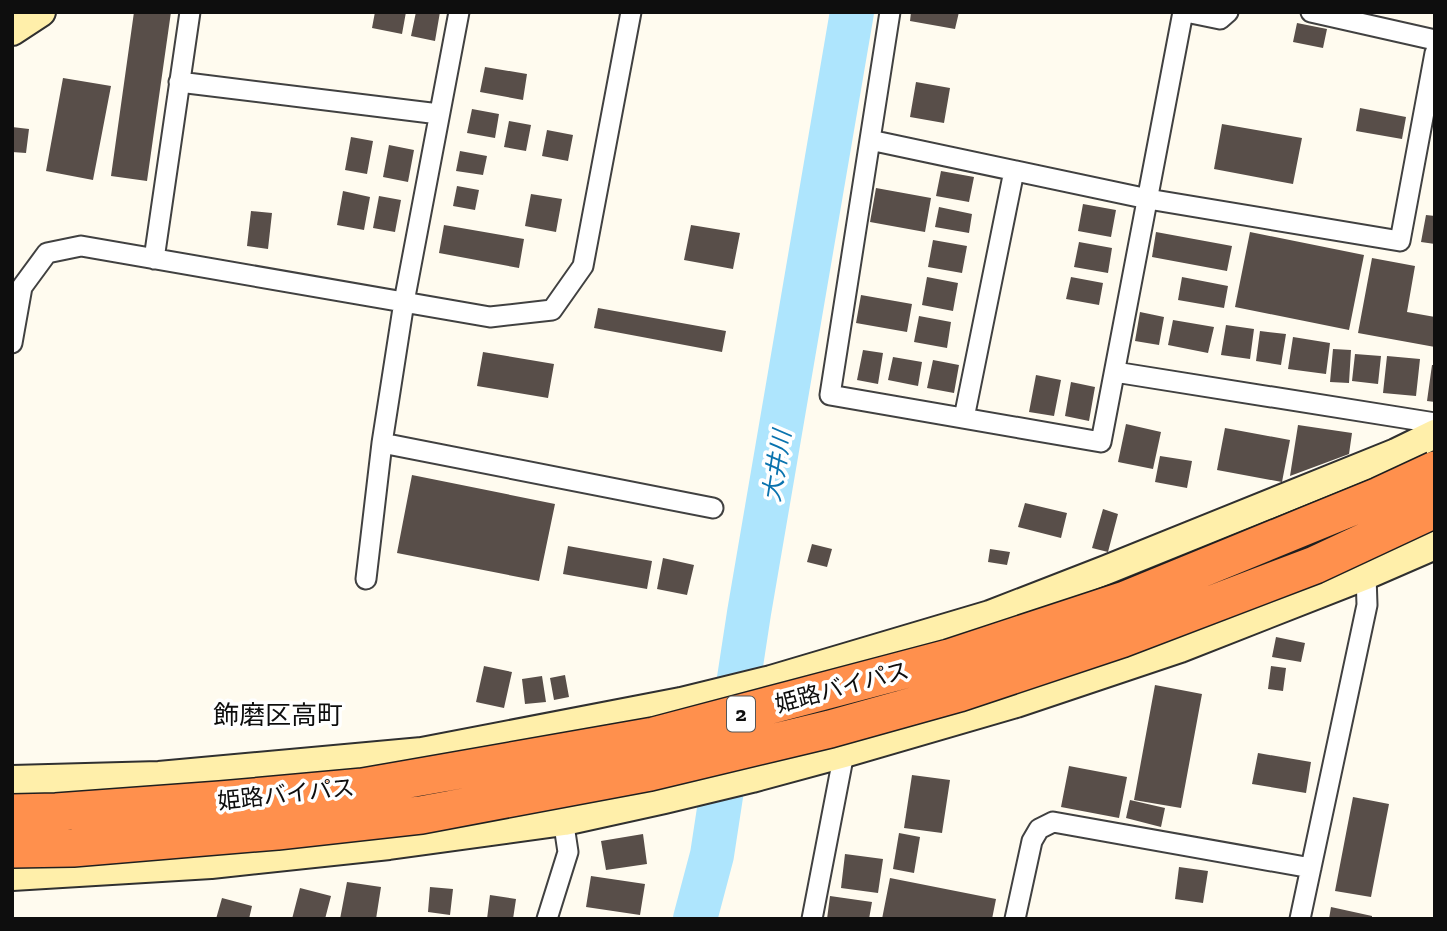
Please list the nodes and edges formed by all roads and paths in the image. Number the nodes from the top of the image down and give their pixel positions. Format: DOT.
graph roads {
  1 [pos="41,12"];
  2 [pos="190,12"];
  3 [pos="458,12"];
  4 [pos="631,12"];
  5 [pos="890,12"];
  6 [pos="1185,12"];
  7 [pos="1228,12"];
  8 [pos="1311,12"];
  9 [pos="12,31"];
  10 [pos="1435,40"];
  11 [pos="1435,53"];
  12 [pos="180,82"];
  13 [pos="439,114"];
  14 [pos="870,140"];
  15 [pos="1014,171"];
  16 [pos="1148,200"];
  17 [pos="154,259"];
  18 [pos="404,302"];
  19 [pos="12,343"];
  20 [pos="1115,372"];
  21 [pos="964,418"];
  22 [pos="1435,423"];
  23 [pos="1435,434"];
  24 [pos="382,443"];
  25 [pos="1435,470"];
  26 [pos="713,508"];
  27 [pos="1435,509"];
  28 [pos="1435,545"];
  29 [pos="1366,575"];
  30 [pos="366,579"];
  31 [pos="550,727"];
  32 [pos="844,753"];
  33 [pos="12,780"];
  34 [pos="12,813"];
  35 [pos="564,821"];
  36 [pos="12,849"];
  37 [pos="1311,868"];
  38 [pos="12,876"];
  39 [pos="547,919"];
  40 [pos="812,919"];
  41 [pos="1015,919"];
  42 [pos="1300,919"];
  1 -- 9 [label="street"];
  2 -- 12 [label="street"];
  3 -- 13 [label="street"];
  4 -- 18 [label="street"];
  5 -- 14 [label="street"];
  6 -- 7 [label="street"];
  6 -- 16 [label="street"];
  8 -- 10 [label="street"];
  11 -- 16 [label="street"];
  12 -- 13 [label="street"];
  12 -- 17 [label="street"];
  13 -- 18 [label="street"];
  14 -- 15 [label="street"];
  14 -- 21 [label="street"];
  15 -- 16 [label="street"];
  15 -- 21 [label="street"];
  16 -- 20 [label="street"];
  17 -- 18 [label="street"];
  17 -- 19 [label="street"];
  18 -- 24 [label="street"];
  20 -- 21 [label="street"];
  20 -- 22 [label="street"];
  23 -- 31 [label="street"];
  24 -- 26 [label="street"];
  24 -- 30 [label="street"];
  25 -- 34 [label="highway, 姫路バイパス / 2, bridge"];
  27 -- 36 [label="highway, 姫路バイパス / 2, bridge"];
  28 -- 29 [label="street"];
  29 -- 32 [label="street"];
  29 -- 37 [label="street"];
  31 -- 33 [label="street"];
  31 -- 35 [label="street"];
  32 -- 35 [label="street"];
  32 -- 40 [label="street"];
  35 -- 38 [label="street"];
  35 -- 39 [label="street"];
  37 -- 41 [label="street"];
  37 -- 42 [label="street"];
}
